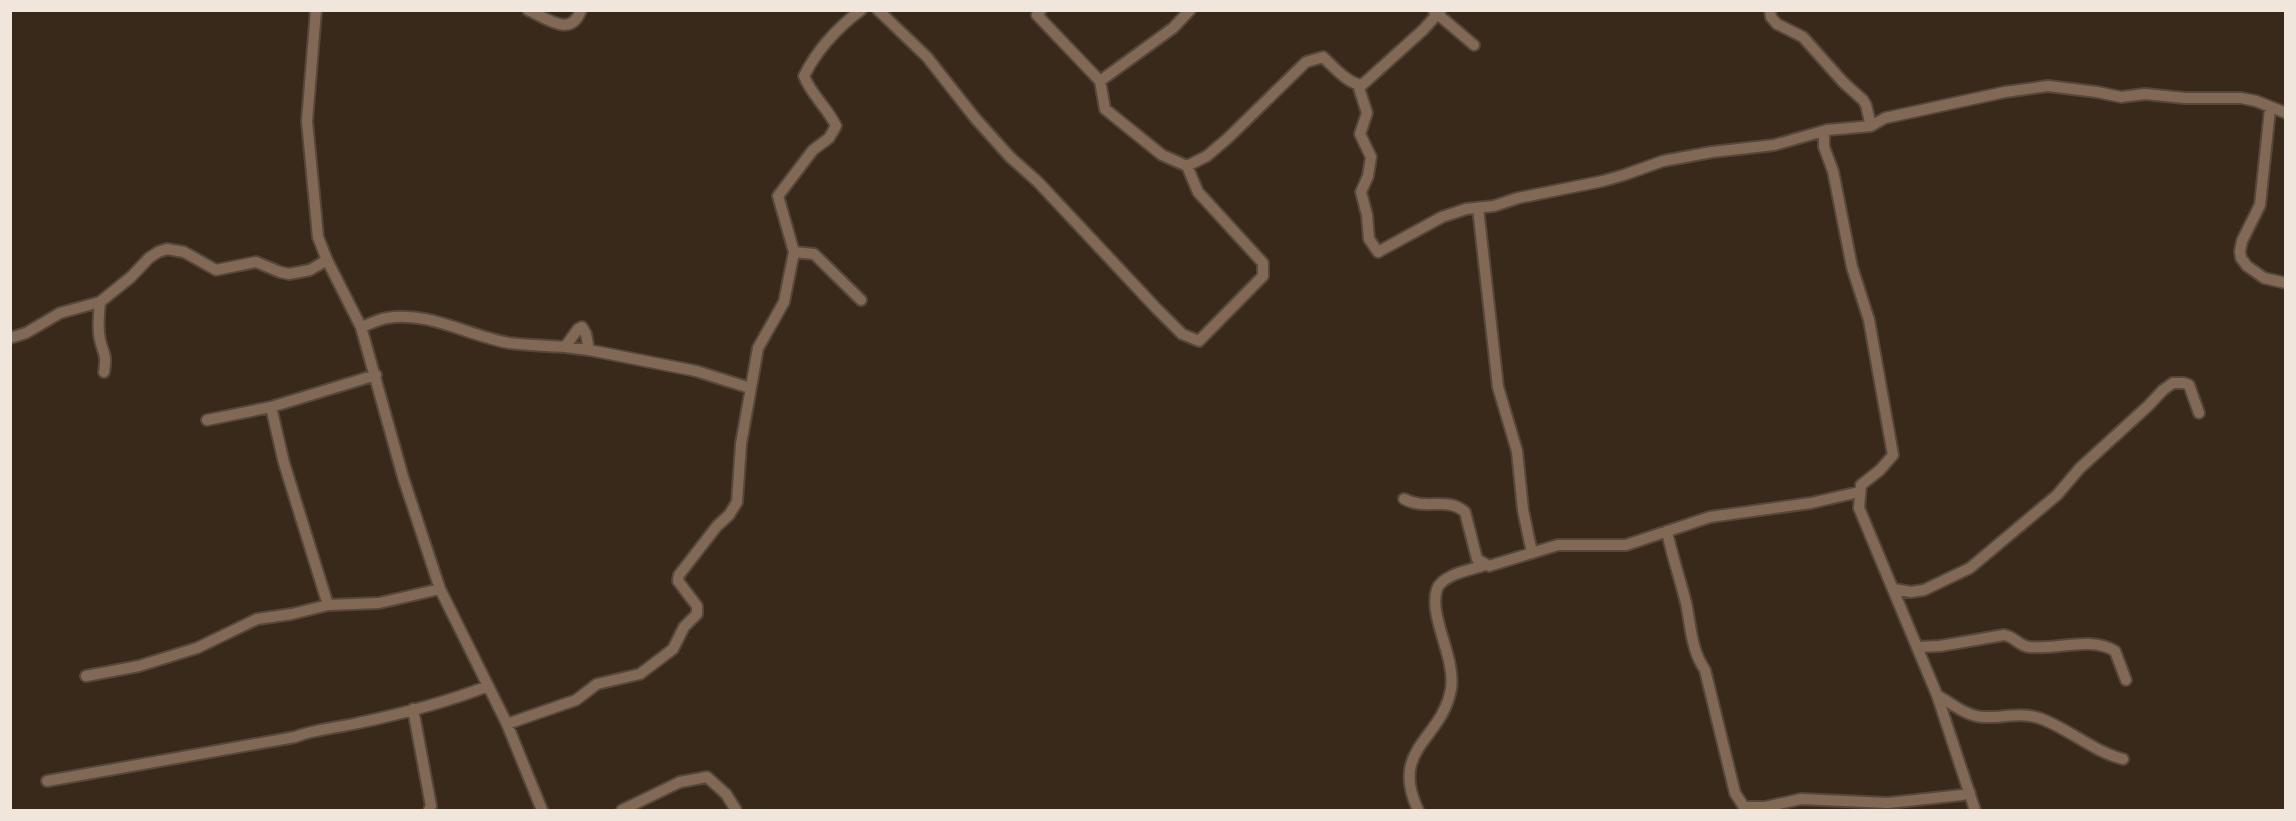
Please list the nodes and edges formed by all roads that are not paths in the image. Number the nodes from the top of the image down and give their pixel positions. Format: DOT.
graph roads {
  1 [pos="316,10"];
  2 [pos="528,10"];
  3 [pos="582,10"];
  4 [pos="861,10"];
  5 [pos="878,10"];
  6 [pos="1041,10"];
  7 [pos="1190,10"];
  8 [pos="1770,10"];
  9 [pos="1437,12"];
  10 [pos="1474,45"];
  11 [pos="1100,81"];
  12 [pos="1358,85"];
  13 [pos="2270,109"];
  14 [pos="2286,113"];
  15 [pos="1871,126"];
  16 [pos="1827,130"];
  17 [pos="1187,166"];
  18 [pos="1478,208"];
  19 [pos="794,252"];
  20 [pos="327,260"];
  21 [pos="2286,284"];
  22 [pos="861,300"];
  23 [pos="100,302"];
  24 [pos="361,327"];
  25 [pos="10,338"];
  26 [pos="565,348"];
  27 [pos="589,350"];
  28 [pos="104,372"];
  29 [pos="376,375"];
  30 [pos="750,388"];
  31 [pos="271,407"];
  32 [pos="2199,413"];
  33 [pos="207,420"];
  34 [pos="1859,492"];
  35 [pos="1404,500"];
  36 [pos="1667,531"];
  37 [pos="1532,553"];
  38 [pos="1485,565"];
  39 [pos="440,589"];
  40 [pos="1893,589"];
  41 [pos="328,605"];
  42 [pos="1918,647"];
  43 [pos="86,676"];
  44 [pos="2126,680"];
  45 [pos="488,686"];
  46 [pos="1937,695"];
  47 [pos="413,709"];
  48 [pos="507,724"];
  49 [pos="2123,759"];
  50 [pos="47,781"];
  51 [pos="1970,793"];
  52 [pos="429,810"];
  53 [pos="542,810"];
  54 [pos="622,810"];
  55 [pos="736,810"];
  56 [pos="1418,810"];
  57 [pos="1975,810"];
  1 -- 20 [label="street"];
  2 -- 3 [label="street"];
  4 -- 19 [label="street"];
  5 -- 17 [label="street"];
  6 -- 11 [label="street"];
  7 -- 11 [label="street"];
  8 -- 15 [label="street"];
  9 -- 10 [label="street"];
  9 -- 12 [label="street"];
  11 -- 17 [label="street"];
  12 -- 17 [label="street"];
  12 -- 18 [label="street"];
  13 -- 14 [label="street"];
  13 -- 15 [label="street"];
  13 -- 21 [label="street"];
  15 -- 16 [label="street"];
  16 -- 18 [label="street"];
  16 -- 34 [label="street"];
  18 -- 37 [label="street"];
  19 -- 22 [label="street"];
  19 -- 30 [label="street"];
  20 -- 23 [label="street"];
  20 -- 24 [label="street"];
  23 -- 25 [label="street"];
  23 -- 28 [label="street"];
  24 -- 26 [label="street"];
  24 -- 29 [label="street"];
  26 -- 27 [label="street"];
  26 -- 27 [label="street"];
  27 -- 30 [label="street"];
  29 -- 31 [label="street"];
  29 -- 39 [label="street"];
  30 -- 48 [label="street"];
  31 -- 33 [label="street"];
  31 -- 41 [label="street"];
  32 -- 40 [label="street"];
  34 -- 36 [label="street"];
  34 -- 40 [label="street"];
  35 -- 38 [label="street"];
  36 -- 37 [label="street"];
  36 -- 51 [label="street"];
  37 -- 38 [label="street"];
  38 -- 56 [label="street"];
  39 -- 41 [label="street"];
  39 -- 45 [label="street"];
  40 -- 42 [label="street"];
  41 -- 43 [label="street"];
  42 -- 44 [label="street"];
  42 -- 46 [label="street"];
  45 -- 47 [label="street"];
  45 -- 48 [label="street"];
  46 -- 49 [label="street"];
  46 -- 51 [label="street"];
  47 -- 50 [label="street"];
  47 -- 52 [label="street"];
  48 -- 53 [label="street"];
  51 -- 57 [label="street"];
  54 -- 55 [label="street"];
}
